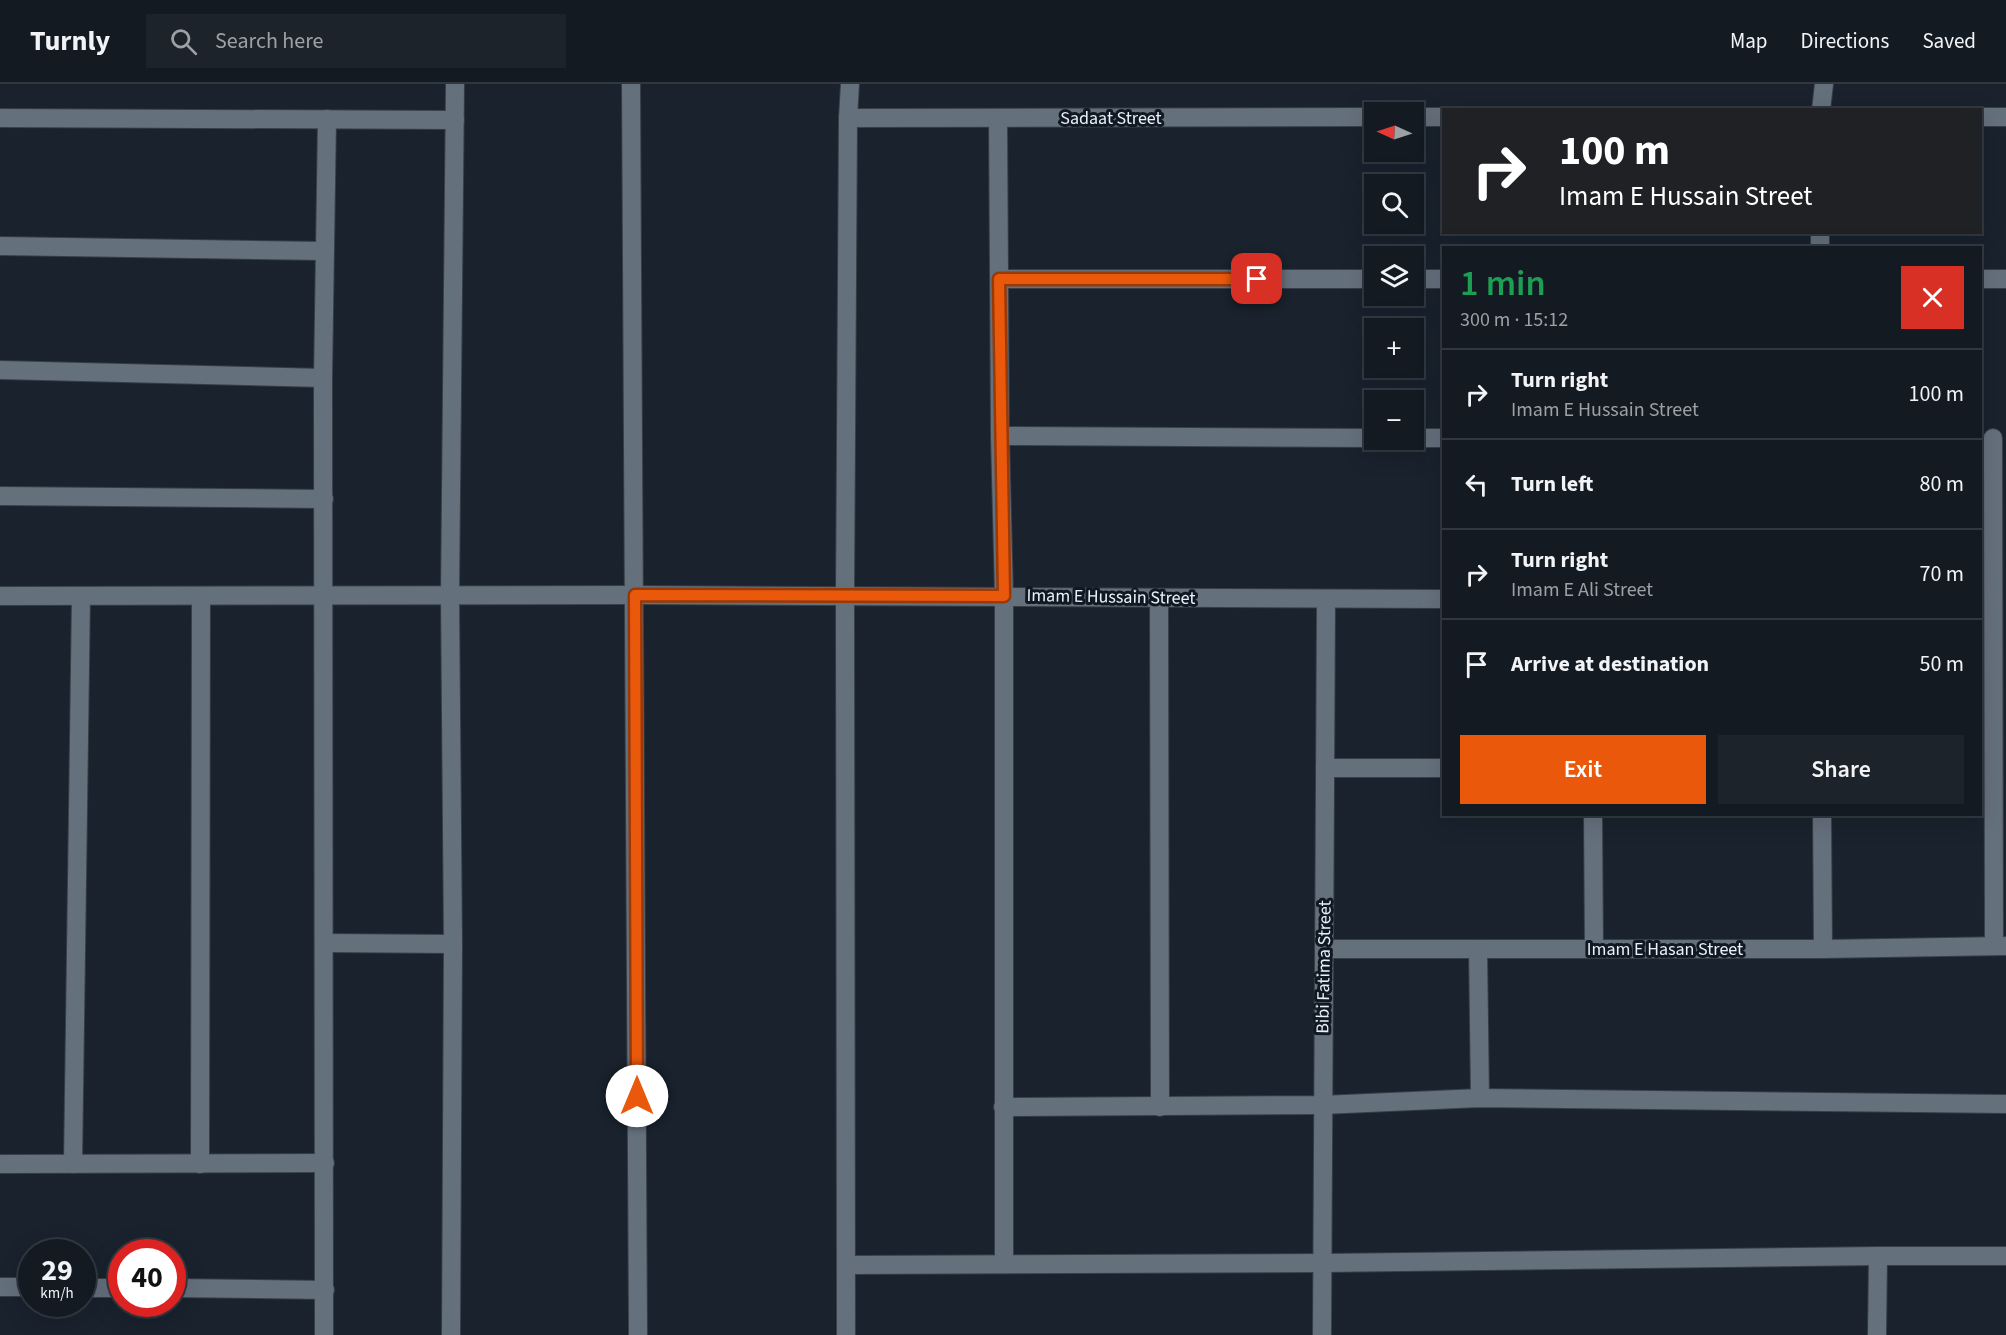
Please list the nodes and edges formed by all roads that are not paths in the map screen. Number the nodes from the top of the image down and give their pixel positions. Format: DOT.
graph roads {
  1 [pos="455,84"];
  2 [pos="631,84"];
  3 [pos="850,84"];
  4 [pos="1824,84"];
  5 [pos="1821,108"];
  6 [pos="1364,117"];
  7 [pos="1424,117"];
  8 [pos="1442,117"];
  9 [pos="1982,117"];
  10 [pos="2006,117"];
  11 [pos="0,118"];
  12 [pos="848,118"];
  13 [pos="998,118"];
  14 [pos="327,119"];
  15 [pos="454,120"];
  16 [pos="0,246"];
  17 [pos="324,251"];
  18 [pos="999,279"];
  19 [pos="1364,279"];
  20 [pos="1424,279"];
  21 [pos="1442,279"];
  22 [pos="1982,279"];
  23 [pos="2006,279"];
  24 [pos="0,370"];
  25 [pos="323,378"];
  26 [pos="1000,436"];
  27 [pos="1364,438"];
  28 [pos="1424,438"];
  29 [pos="1442,438"];
  30 [pos="1993,438"];
  31 [pos="0,496"];
  32 [pos="324,499"];
  33 [pos="634,595"];
  34 [pos="0,596"];
  35 [pos="81,596"];
  36 [pos="201,596"];
  37 [pos="324,596"];
  38 [pos="450,596"];
  39 [pos="845,596"];
  40 [pos="1004,596"];
  41 [pos="1160,598"];
  42 [pos="1326,599"];
  43 [pos="1442,599"];
  44 [pos="1325,768"];
  45 [pos="1442,768"];
  46 [pos="1593,816"];
  47 [pos="1822,816"];
  48 [pos="325,943"];
  49 [pos="453,944"];
  50 [pos="2000,946"];
  51 [pos="1324,949"];
  52 [pos="1478,949"];
  53 [pos="1594,949"];
  54 [pos="1823,950"];
  55 [pos="1480,1098"];
  56 [pos="2006,1104"];
  57 [pos="1322,1105"];
  58 [pos="1003,1107"];
  59 [pos="1160,1107"];
  60 [pos="325,1163"];
  61 [pos="0,1164"];
  62 [pos="73,1164"];
  63 [pos="200,1164"];
  64 [pos="1878,1256"];
  65 [pos="2006,1256"];
  66 [pos="1323,1263"];
  67 [pos="1004,1264"];
  68 [pos="847,1265"];
  69 [pos="0,1287"];
  70 [pos="18,1287"];
  71 [pos="186,1288"];
  72 [pos="325,1290"];
  73 [pos="324,1335"];
  74 [pos="452,1335"];
  75 [pos="638,1335"];
  76 [pos="846,1335"];
  77 [pos="1322,1335"];
  78 [pos="1877,1335"];
  1 -- 15 [label="street"];
  2 -- 33 [label="street"];
  3 -- 12 [label="street"];
  4 -- 5 [label="street"];
  6 -- 13 [label="street, Sadaat Street"];
  7 -- 8 [label="street"];
  9 -- 10 [label="street"];
  11 -- 14 [label="street"];
  12 -- 13 [label="street, Sadaat Street"];
  12 -- 39 [label="street"];
  13 -- 18 [label="street"];
  14 -- 15 [label="street"];
  14 -- 17 [label="street"];
  15 -- 38 [label="street"];
  16 -- 17 [label="street"];
  17 -- 25 [label="street"];
  18 -- 19 [label="street"];
  18 -- 26 [label="street"];
  20 -- 21 [label="street"];
  22 -- 23 [label="street"];
  24 -- 25 [label="street"];
  25 -- 32 [label="street"];
  26 -- 27 [label="street"];
  26 -- 40 [label="street"];
  28 -- 29 [label="street"];
  30 -- 50 [label="street"];
  31 -- 32 [label="street"];
  32 -- 37 [label="street"];
  33 -- 38 [label="street, Imam E Hussain Street"];
  33 -- 39 [label="street, Imam E Hussain Street"];
  33 -- 75 [label="street"];
  34 -- 35 [label="street, Imam E Hussain Street"];
  35 -- 36 [label="street, Imam E Hussain Street"];
  35 -- 62 [label="street"];
  36 -- 37 [label="street, Imam E Hussain Street"];
  36 -- 63 [label="street"];
  37 -- 38 [label="street, Imam E Hussain Street"];
  37 -- 48 [label="street"];
  38 -- 49 [label="street"];
  39 -- 40 [label="street, Imam E Hussain Street"];
  39 -- 68 [label="street"];
  40 -- 41 [label="street, Imam E Hussain Street"];
  40 -- 58 [label="street"];
  41 -- 42 [label="street, Imam E Hussain Street"];
  41 -- 59 [label="street"];
  42 -- 43 [label="street, Imam E Hussain Street"];
  42 -- 44 [label="street, Bibi Fatima Street"];
  44 -- 45 [label="street"];
  44 -- 51 [label="street, Bibi Fatima Street"];
  46 -- 53 [label="street"];
  47 -- 54 [label="street"];
  48 -- 49 [label="street"];
  48 -- 60 [label="street"];
  49 -- 74 [label="street"];
  50 -- 54 [label="street, Imam E Hasan Street"];
  51 -- 52 [label="street, Imam E Hasan Street"];
  51 -- 57 [label="street, Bibi Fatima Street"];
  52 -- 53 [label="street, Imam E Hasan Street"];
  52 -- 55 [label="street"];
  53 -- 54 [label="street, Imam E Hasan Street"];
  55 -- 56 [label="street"];
  55 -- 57 [label="street"];
  57 -- 59 [label="street"];
  57 -- 66 [label="street, Bibi Fatima Street"];
  58 -- 59 [label="street"];
  58 -- 67 [label="street"];
  60 -- 63 [label="street"];
  60 -- 72 [label="street"];
  61 -- 62 [label="street"];
  62 -- 63 [label="street"];
  64 -- 65 [label="street"];
  64 -- 66 [label="street"];
  64 -- 78 [label="street"];
  66 -- 67 [label="street"];
  66 -- 77 [label="street, Bibi Fatima Street"];
  67 -- 68 [label="street"];
  68 -- 76 [label="street"];
  69 -- 70 [label="street"];
  71 -- 72 [label="street"];
  72 -- 73 [label="street"];
}
